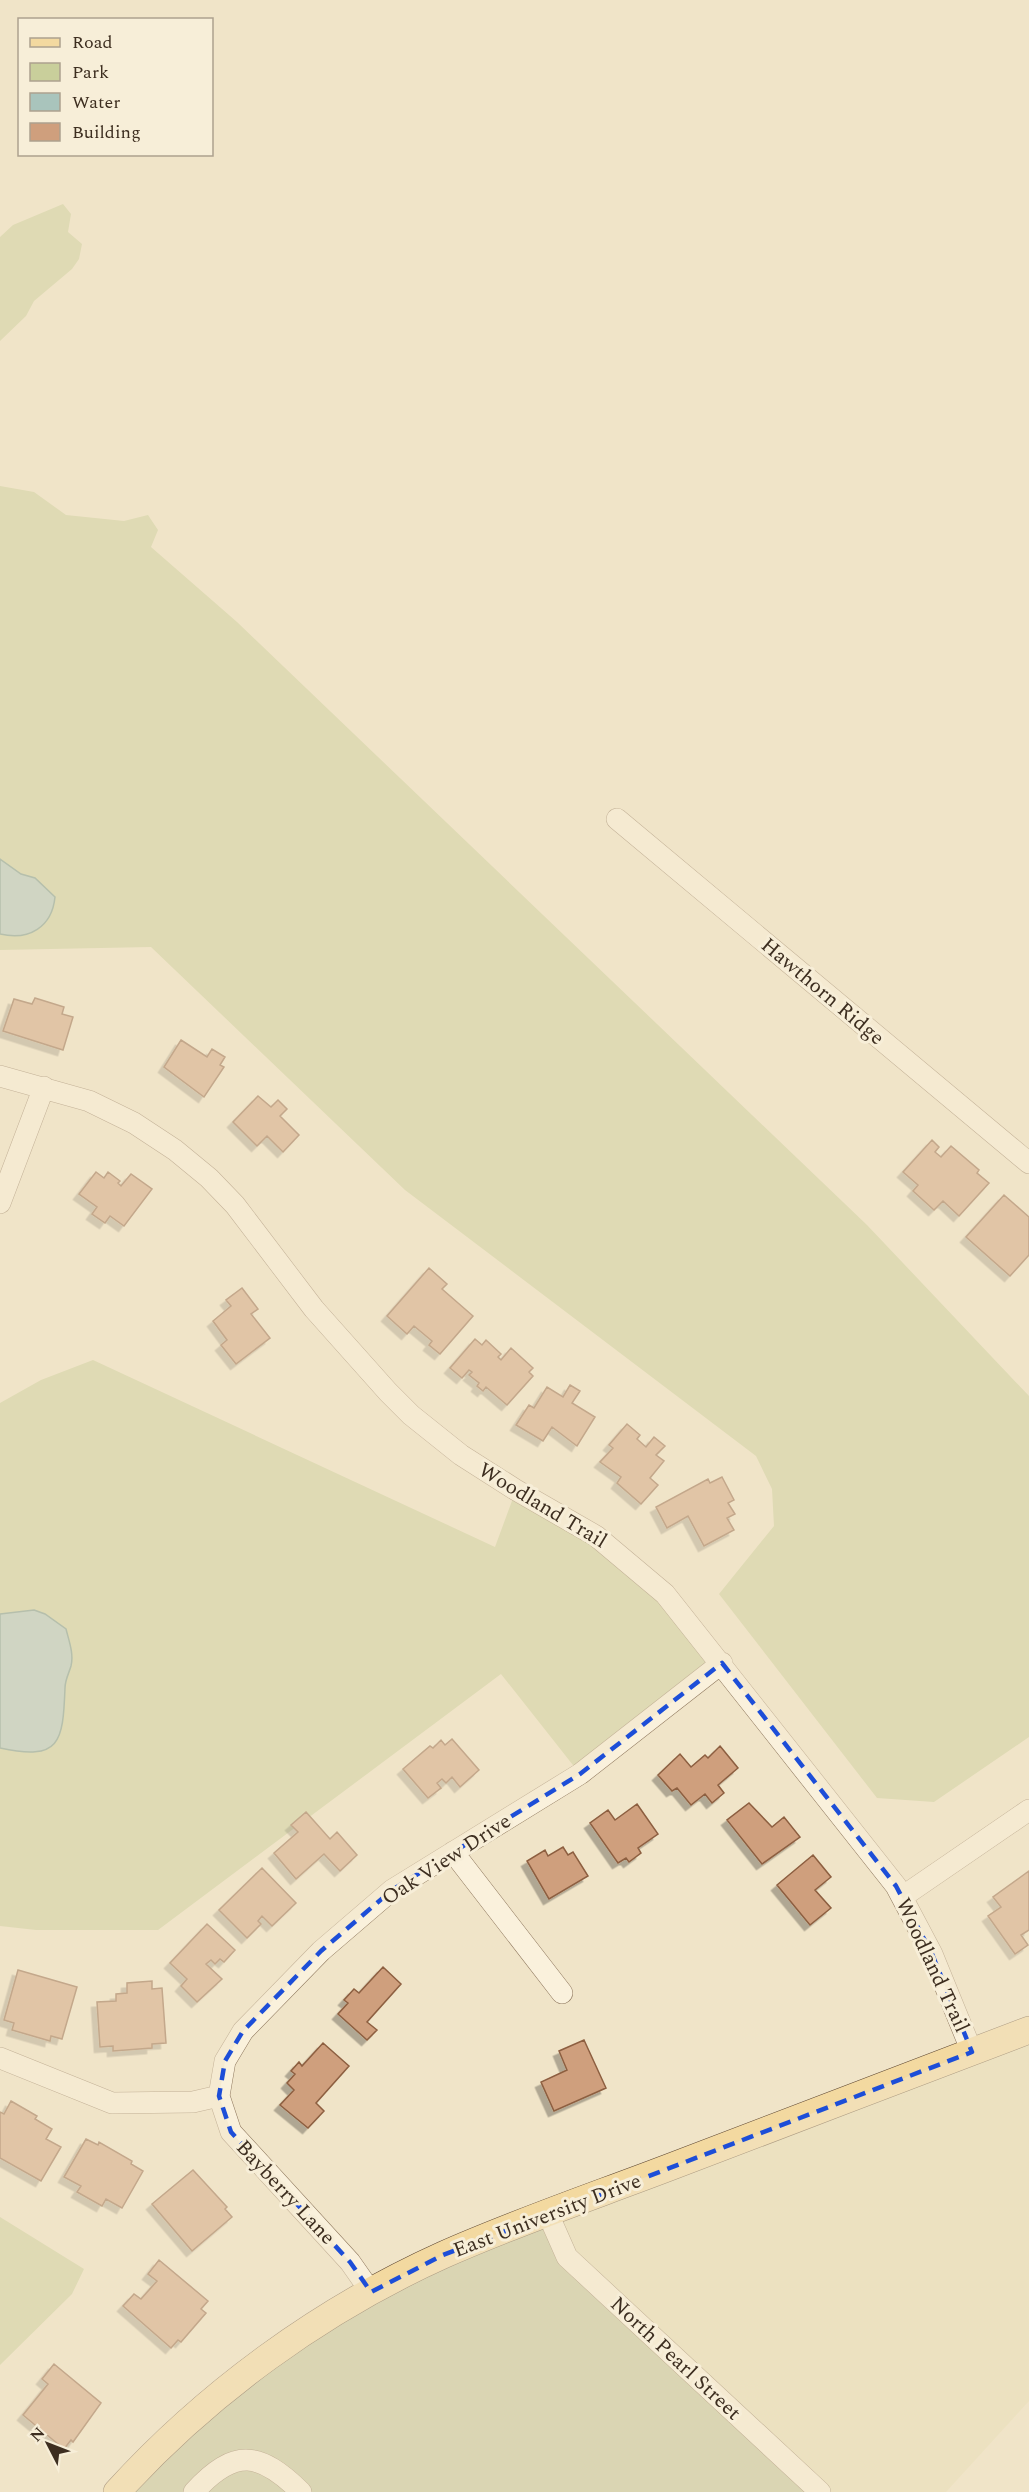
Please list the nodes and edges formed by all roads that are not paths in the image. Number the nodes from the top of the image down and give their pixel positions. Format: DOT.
graph roads {
  1 [pos="617,819"];
  2 [pos="0,1076"];
  3 [pos="44,1087"];
  4 [pos="1029,1163"];
  5 [pos="0,1203"];
  6 [pos="722,1663"];
  7 [pos="1029,1810"];
  8 [pos="453,1852"];
  9 [pos="902,1897"];
  10 [pos="562,1993"];
  11 [pos="1029,2030"];
  12 [pos="972,2052"];
  13 [pos="0,2058"];
  14 [pos="219,2096"];
  15 [pos="548,2214"];
  16 [pos="371,2292"];
  17 [pos="117,2492"];
  18 [pos="194,2492"];
  19 [pos="301,2492"];
  20 [pos="820,2492"];
  1 -- 4 [label="street, Hawthorn Ridge"];
  2 -- 3 [label="street, Woodland Trail"];
  3 -- 5 [label="street"];
  3 -- 6 [label="street, Woodland Trail"];
  6 -- 8 [label="street, Oak View Drive"];
  6 -- 9 [label="street, Woodland Trail"];
  7 -- 9 [label="street"];
  8 -- 10 [label="street"];
  8 -- 14 [label="street, Oak View Drive"];
  9 -- 12 [label="street, Woodland Trail"];
  11 -- 12 [label="main road, East University Drive"];
  12 -- 15 [label="main road, East University Drive"];
  13 -- 14 [label="street"];
  14 -- 16 [label="street, Bayberry Lane"];
  15 -- 16 [label="main road, East University Drive"];
  15 -- 20 [label="street, North Pearl Street"];
  16 -- 17 [label="main road, East University Drive"];
  18 -- 19 [label="street"];
}
